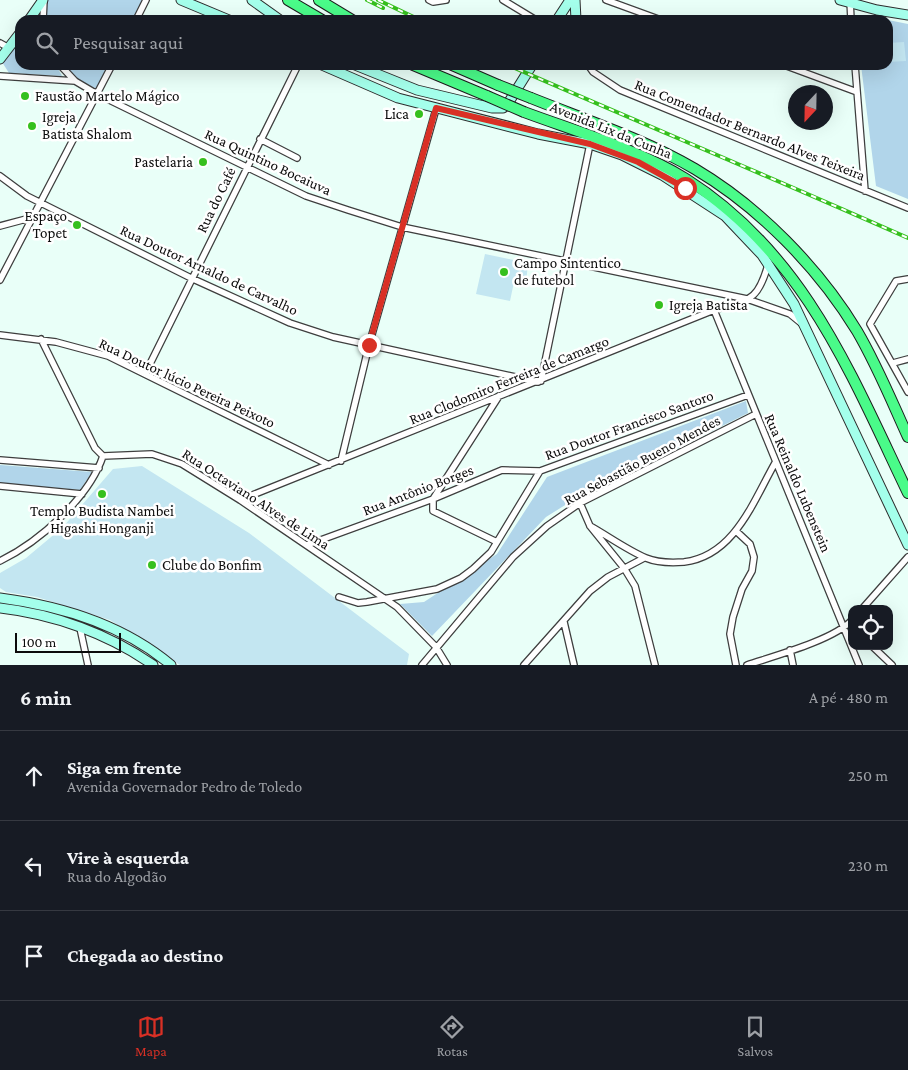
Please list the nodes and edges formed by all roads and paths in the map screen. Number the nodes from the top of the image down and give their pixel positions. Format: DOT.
graph roads {
  1 [pos="44,0"];
  2 [pos="146,0"];
  3 [pos="181,0"];
  4 [pos="252,0"];
  5 [pos="288,0"];
  6 [pos="319,0"];
  7 [pos="446,0"];
  8 [pos="503,0"];
  9 [pos="570,0"];
  10 [pos="575,0"];
  11 [pos="606,0"];
  12 [pos="840,0"];
  13 [pos="431,1"];
  14 [pos="850,1"];
  15 [pos="301,9"];
  16 [pos="908,14"];
  17 [pos="33,15"];
  18 [pos="43,15"];
  19 [pos="138,15"];
  20 [pos="217,15"];
  21 [pos="273,15"];
  22 [pos="305,15"];
  23 [pos="312,15"];
  24 [pos="344,15"];
  25 [pos="528,15"];
  26 [pos="562,15"];
  27 [pos="576,15"];
  28 [pos="647,15"];
  29 [pos="851,15"];
  30 [pos="15,40"];
  31 [pos="0,43"];
  32 [pos="9,48"];
  33 [pos="0,59"];
  34 [pos="65,70"];
  35 [pos="109,70"];
  36 [pos="295,70"];
  37 [pos="334,70"];
  38 [pos="368,70"];
  39 [pos="425,70"];
  40 [pos="464,70"];
  41 [pos="529,70"];
  42 [pos="592,70"];
  43 [pos="798,70"];
  44 [pos="855,70"];
  45 [pos="0,76"];
  46 [pos="75,81"];
  47 [pos="857,92"];
  48 [pos="96,94"];
  49 [pos="398,98"];
  50 [pos="456,101"];
  51 [pos="436,108"];
  52 [pos="260,139"];
  53 [pos="590,144"];
  54 [pos="622,155"];
  55 [pos="297,158"];
  56 [pos="654,162"];
  57 [pos="246,167"];
  58 [pos="668,169"];
  59 [pos="0,176"];
  60 [pos="865,191"];
  61 [pos="39,202"];
  62 [pos="908,208"];
  63 [pos="725,216"];
  64 [pos="30,218"];
  65 [pos="0,226"];
  66 [pos="402,227"];
  67 [pos="566,263"];
  68 [pos="768,265"];
  69 [pos="191,278"];
  70 [pos="908,279"];
  71 [pos="0,280"];
  72 [pos="747,299"];
  73 [pos="714,310"];
  74 [pos="807,328"];
  75 [pos="0,335"];
  76 [pos="41,340"];
  77 [pos="369,345"];
  78 [pos="908,359"];
  79 [pos="893,363"];
  80 [pos="145,374"];
  81 [pos="540,381"];
  82 [pos="908,392"];
  83 [pos="748,395"];
  84 [pos="499,396"];
  85 [pos="756,414"];
  86 [pos="908,437"];
  87 [pos="103,456"];
  88 [pos="0,460"];
  89 [pos="341,461"];
  90 [pos="775,463"];
  91 [pos="329,465"];
  92 [pos="99,468"];
  93 [pos="540,471"];
  94 [pos="0,486"];
  95 [pos="908,493"];
  96 [pos="82,494"];
  97 [pos="432,499"];
  98 [pos="240,500"];
  99 [pos="580,503"];
  100 [pos="590,526"];
  101 [pos="736,531"];
  102 [pos="496,542"];
  103 [pos="307,545"];
  104 [pos="908,545"];
  105 [pos="908,557"];
  106 [pos="644,558"];
  107 [pos="0,561"];
  108 [pos="624,568"];
  109 [pos="339,597"];
  110 [pos="0,598"];
  111 [pos="382,598"];
  112 [pos="866,605"];
  113 [pos="0,608"];
  114 [pos="564,622"];
  115 [pos="848,623"];
  116 [pos="848,625"];
  117 [pos="80,628"];
  118 [pos="436,647"];
  119 [pos="790,650"];
  120 [pos="855,650"];
  121 [pos="876,650"];
  122 [pos="88,665"];
  123 [pos="153,665"];
  124 [pos="171,665"];
  125 [pos="422,665"];
  126 [pos="447,665"];
  127 [pos="524,665"];
  128 [pos="574,665"];
  129 [pos="655,665"];
  130 [pos="736,665"];
  131 [pos="747,665"];
  132 [pos="793,665"];
  133 [pos="859,665"];
  134 [pos="892,665"];
  1 -- 17 [label="main road"];
  1 -- 18 [label="street"];
  2 -- 19 [label="street"];
  3 -- 20 [label="main road"];
  4 -- 21 [label="main road"];
  5 -- 15 [label="highway"];
  6 -- 24 [label="highway"];
  7 -- 13 [label="street"];
  8 -- 25 [label="street"];
  9 -- 26 [label="main road"];
  10 -- 27 [label="main road"];
  11 -- 28 [label="street"];
  12 -- 14 [label="main road"];
  14 -- 16 [label="main road"];
  14 -- 29 [label="street"];
  15 -- 22 [label="highway"];
  15 -- 23 [label="highway"];
  30 -- 32 [label="main road"];
  31 -- 32 [label="street"];
  32 -- 33 [label="main road"];
  34 -- 46 [label="street"];
  35 -- 48 [label="street"];
  36 -- 52 [label="street, Rua do Café"];
  37 -- 49 [label="main road"];
  38 -- 50 [label="main road"];
  39 -- 56 [label="highway, Avenida Lix da Cunha, bridge"];
  40 -- 86 [label="highway, Avenida Lix da Cunha, bridge"];
  41 -- 50 [label="main road"];
  42 -- 60 [label="street, Rua Comendador Bernardo Alves Teixeira"];
  43 -- 47 [label="street"];
  44 -- 47 [label="street"];
  45 -- 46 [label="street"];
  46 -- 48 [label="street, Rua Quintino Bocaiuva"];
  47 -- 60 [label="street"];
  48 -- 57 [label="street, Rua Quintino Bocaiuva"];
  48 -- 61 [label="street"];
  49 -- 50 [label="main road"];
  49 -- 51 [label="main road"];
  51 -- 53 [label="main road"];
  51 -- 66 [label="street"];
  52 -- 55 [label="street"];
  52 -- 57 [label="street, Rua do Café"];
  53 -- 54 [label="main road"];
  53 -- 67 [label="street"];
  54 -- 56 [label="highway"];
  54 -- 63 [label="main road"];
  56 -- 58 [label="highway, Avenida Lix da Cunha"];
  57 -- 66 [label="street, Rua Quintino Bocaiuva"];
  57 -- 69 [label="street, Rua do Café"];
  58 -- 63 [label="highway"];
  58 -- 95 [label="highway, Avenida Lix da Cunha"];
  59 -- 61 [label="street, Rua Doutor Arnaldo de Carvalho"];
  60 -- 62 [label="street, Rua Comendador Bernardo Alves Teixeira"];
  61 -- 64 [label="street"];
  61 -- 69 [label="street, Rua Doutor Arnaldo de Carvalho"];
  63 -- 68 [label="main road"];
  64 -- 65 [label="street"];
  64 -- 71 [label="street"];
  66 -- 67 [label="street, Rua Quintino Bocaiuva"];
  66 -- 77 [label="street"];
  67 -- 72 [label="street, Rua Quintino Bocaiuva"];
  67 -- 81 [label="street"];
  68 -- 72 [label="street, Rua Clodomiro Ferreira de Camargo"];
  68 -- 74 [label="main road"];
  69 -- 77 [label="street, Rua Doutor Arnaldo de Carvalho"];
  69 -- 80 [label="street, Rua do Café"];
  70 -- 79 [label="street"];
  72 -- 73 [label="street, Rua Clodomiro Ferreira de Camargo"];
  72 -- 74 [label="street, Rua Quintino Bocaiuva"];
  73 -- 81 [label="street, Rua Clodomiro Ferreira de Camargo"];
  73 -- 83 [label="street, Rua Reinaldo Lubenstein"];
  74 -- 104 [label="main road"];
  75 -- 76 [label="street, Rua Doutor lúcio Pereira Peixoto"];
  76 -- 80 [label="street, Rua Doutor lúcio Pereira Peixoto"];
  76 -- 87 [label="street"];
  77 -- 81 [label="street, Rua Doutor Arnaldo de Carvalho"];
  77 -- 89 [label="street"];
  78 -- 79 [label="street"];
  79 -- 82 [label="street"];
  80 -- 91 [label="street, Rua Doutor lúcio Pereira Peixoto"];
  81 -- 84 [label="street, Rua Clodomiro Ferreira de Camargo"];
  83 -- 85 [label="street, Rua Reinaldo Lubenstein"];
  83 -- 93 [label="street, Rua Doutor Francisco Santoro"];
  84 -- 89 [label="street, Rua Clodomiro Ferreira de Camargo"];
  84 -- 97 [label="street"];
  85 -- 90 [label="street, Rua Reinaldo Lubenstein"];
  85 -- 99 [label="street, Rua Sebastião Bueno Mendes"];
  87 -- 92 [label="street"];
  87 -- 98 [label="street, Rua Octaviano Alves de Lima"];
  88 -- 92 [label="street"];
  89 -- 91 [label="street, Rua Clodomiro Ferreira de Camargo"];
  90 -- 101 [label="street"];
  90 -- 115 [label="street, Rua Reinaldo Lubenstein"];
  91 -- 98 [label="street, Rua Clodomiro Ferreira de Camargo"];
  92 -- 96 [label="street"];
  93 -- 97 [label="street, Rua Antônio Borges"];
  93 -- 102 [label="street, Rua Doutor Francisco Santoro"];
  94 -- 96 [label="street"];
  96 -- 107 [label="street"];
  97 -- 102 [label="street"];
  97 -- 103 [label="street, Rua Antônio Borges"];
  98 -- 103 [label="street, Rua Octaviano Alves de Lima"];
  99 -- 100 [label="street"];
  99 -- 118 [label="street, Rua Sebastião Bueno Mendes"];
  100 -- 106 [label="street"];
  100 -- 108 [label="street"];
  101 -- 106 [label="street"];
  101 -- 130 [label="street"];
  102 -- 111 [label="street, Rua Doutor Francisco Santoro"];
  103 -- 111 [label="street, Rua Octaviano Alves de Lima"];
  105 -- 112 [label="street"];
  106 -- 108 [label="street"];
  108 -- 114 [label="street"];
  108 -- 129 [label="street"];
  109 -- 111 [label="street, Rua Doutor Francisco Santoro"];
  110 -- 124 [label="main road"];
  111 -- 118 [label="street, Rua Octaviano Alves de Lima"];
  113 -- 117 [label="main road"];
  114 -- 127 [label="street"];
  114 -- 128 [label="street"];
  116 -- 119 [label="street"];
  117 -- 122 [label="street"];
  117 -- 123 [label="main road"];
  118 -- 125 [label="street, Rua Sebastião Bueno Mendes"];
  118 -- 126 [label="street, Rua Octaviano Alves de Lima"];
  119 -- 131 [label="street"];
  119 -- 132 [label="street"];
  120 -- 133 [label="street, Rua Reinaldo Lubenstein"];
  121 -- 134 [label="street"];
}
